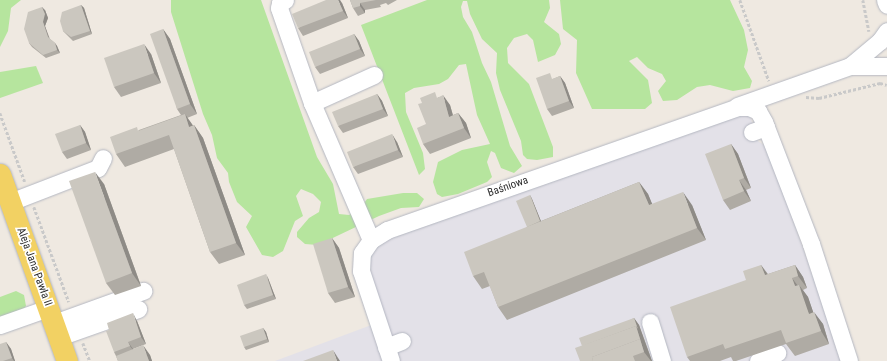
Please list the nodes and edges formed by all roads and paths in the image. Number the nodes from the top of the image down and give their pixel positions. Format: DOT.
graph roads {
  1 [pos="284,0"];
  2 [pos="740,0"];
  3 [pos="864,0"];
  4 [pos="886,0"];
  5 [pos="887,5"];
  6 [pos="887,31"];
  7 [pos="870,33"];
  8 [pos="850,66"];
  9 [pos="887,66"];
  10 [pos="374,75"];
  11 [pos="887,85"];
  12 [pos="777,88"];
  13 [pos="312,103"];
  14 [pos="723,111"];
  15 [pos="0,113"];
  16 [pos="104,158"];
  17 [pos="0,174"];
  18 [pos="75,188"];
  19 [pos="31,198"];
  20 [pos="12,206"];
  21 [pos="371,240"];
  22 [pos="143,291"];
  23 [pos="138,309"];
  24 [pos="650,322"];
  25 [pos="54,323"];
  26 [pos="76,323"];
  27 [pos="0,325"];
  28 [pos="402,341"];
  29 [pos="777,353"];
  30 [pos="389,354"];
  31 [pos="67,361"];
  32 [pos="90,361"];
  33 [pos="662,361"];
  34 [pos="758,361"];
  35 [pos="849,361"];
  1 -- 13 [label="street"];
  2 -- 12 [label="path"];
  3 -- 7 [label="path"];
  4 -- 5 [label="street"];
  6 -- 8 [label="street"];
  8 -- 9 [label="street"];
  8 -- 12 [label="street"];
  10 -- 13 [label="street"];
  11 -- 12 [label="path"];
  12 -- 14 [label="street"];
  13 -- 21 [label="street"];
  14 -- 21 [label="street, Baśniowa"];
  14 -- 35 [label="street, Baśniowa"];
  15 -- 19 [label="path"];
  16 -- 19 [label="street"];
  17 -- 20 [label="main road, Aleja Jana Pawła II"];
  18 -- 19 [label="street"];
  19 -- 20 [label="street"];
  19 -- 26 [label="path"];
  20 -- 25 [label="main road, Aleja Jana Pawła II"];
  21 -- 30 [label="street"];
  22 -- 26 [label="street"];
  23 -- 26 [label="street"];
  24 -- 33 [label="street"];
  25 -- 26 [label="street"];
  25 -- 27 [label="street"];
  25 -- 31 [label="main road, Aleja Jana Pawła II"];
  26 -- 32 [label="path"];
  28 -- 30 [label="street"];
  29 -- 34 [label="street"];
}
